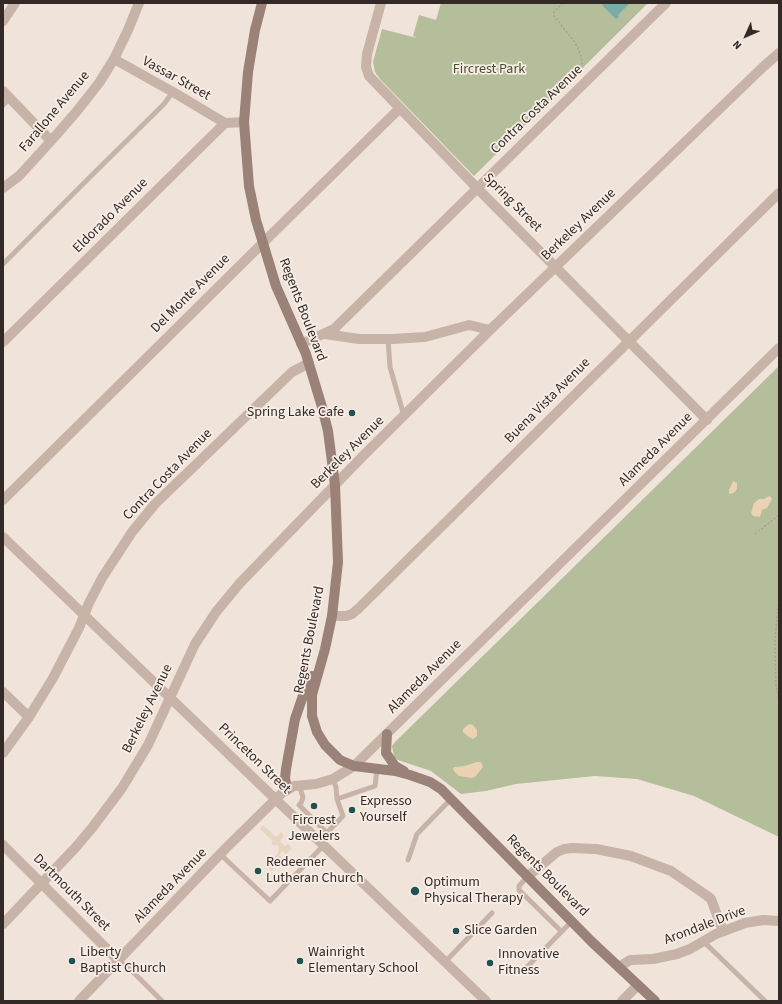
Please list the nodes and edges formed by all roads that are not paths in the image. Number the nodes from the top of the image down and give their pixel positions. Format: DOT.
graph roads {
  1 [pos="15,3"];
  2 [pos="139,3"];
  3 [pos="262,3"];
  4 [pos="381,3"];
  5 [pos="666,3"];
  6 [pos="3,21"];
  7 [pos="779,53"];
  8 [pos="114,60"];
  9 [pos="173,92"];
  10 [pos="5,98"];
  11 [pos="400,108"];
  12 [pos="244,122"];
  13 [pos="225,123"];
  14 [pos="51,140"];
  15 [pos="3,188"];
  16 [pos="477,188"];
  17 [pos="779,193"];
  18 [pos="263,243"];
  19 [pos="3,264"];
  20 [pos="555,267"];
  21 [pos="490,330"];
  22 [pos="325,334"];
  23 [pos="388,339"];
  24 [pos="629,341"];
  25 [pos="3,342"];
  26 [pos="301,344"];
  27 [pos="779,348"];
  28 [pos="308,363"];
  29 [pos="404,416"];
  30 [pos="707,420"];
  31 [pos="335,485"];
  32 [pos="3,500"];
  33 [pos="3,537"];
  34 [pos="84,615"];
  35 [pos="332,616"];
  36 [pos="325,649"];
  37 [pos="3,692"];
  38 [pos="170,698"];
  39 [pos="29,717"];
  40 [pos="388,734"];
  41 [pos="3,753"];
  42 [pos="354,766"];
  43 [pos="377,769"];
  44 [pos="410,775"];
  45 [pos="332,779"];
  46 [pos="299,785"];
  47 [pos="287,789"];
  48 [pos="337,799"];
  49 [pos="451,799"];
  50 [pos="276,800"];
  51 [pos="327,833"];
  52 [pos="321,843"];
  53 [pos="3,845"];
  54 [pos="220,854"];
  55 [pos="408,860"];
  56 [pos="527,876"];
  57 [pos="42,883"];
  58 [pos="492,913"];
  59 [pos="572,921"];
  60 [pos="779,921"];
  61 [pos="3,924"];
  62 [pos="723,931"];
  63 [pos="561,932"];
  64 [pos="703,940"];
  65 [pos="119,961"];
  66 [pos="445,962"];
  67 [pos="619,967"];
  68 [pos="523,971"];
  69 [pos="638,985"];
  70 [pos="79,1001"];
  71 [pos="162,1001"];
  72 [pos="486,1001"];
  73 [pos="622,1001"];
  74 [pos="655,1001"];
  75 [pos="765,1001"];
  1 -- 6 [label="street"];
  2 -- 8 [label="street, Farallone Avenue"];
  3 -- 12 [label="main road, Regents Boulevard"];
  4 -- 11 [label="street, Spring Street"];
  5 -- 16 [label="street, Contra Costa Avenue"];
  7 -- 20 [label="street, Berkeley Avenue"];
  8 -- 9 [label="street, Vassar Street"];
  8 -- 14 [label="street, Farallone Avenue"];
  9 -- 13 [label="street, Vassar Street"];
  9 -- 19 [label="lane"];
  10 -- 14 [label="street"];
  11 -- 16 [label="street, Spring Street"];
  11 -- 18 [label="street, Del Monte Avenue"];
  12 -- 13 [label="street"];
  12 -- 18 [label="main road, Regents Boulevard"];
  13 -- 25 [label="street, Eldorado Avenue"];
  14 -- 15 [label="street, Farallone Avenue"];
  16 -- 20 [label="street, Spring Street"];
  16 -- 22 [label="street, Contra Costa Avenue"];
  17 -- 24 [label="street, Buena Vista Avenue"];
  18 -- 26 [label="main road, Regents Boulevard"];
  18 -- 32 [label="street, Del Monte Avenue"];
  20 -- 21 [label="street, Berkeley Avenue"];
  20 -- 24 [label="street, Spring Street"];
  21 -- 23 [label="street"];
  21 -- 29 [label="street, Berkeley Avenue"];
  22 -- 23 [label="street"];
  22 -- 26 [label="street, Contra Costa Avenue"];
  23 -- 29 [label="lane"];
  24 -- 30 [label="street, Spring Street"];
  24 -- 35 [label="street, Buena Vista Avenue"];
  26 -- 28 [label="main road, Regents Boulevard"];
  27 -- 30 [label="street, Alameda Avenue"];
  28 -- 31 [label="main road, Regents Boulevard"];
  28 -- 34 [label="street, Contra Costa Avenue"];
  29 -- 31 [label="street, Berkeley Avenue"];
  30 -- 40 [label="street, Alameda Avenue"];
  31 -- 35 [label="main road, Regents Boulevard"];
  31 -- 38 [label="street, Berkeley Avenue"];
  33 -- 34 [label="street, Princeton Street"];
  34 -- 38 [label="street, Princeton Street"];
  34 -- 39 [label="street, Contra Costa Avenue"];
  35 -- 36 [label="main road, Regents Boulevard"];
  36 -- 42 [label="main road, Regents Boulevard"];
  36 -- 47 [label="main road"];
  37 -- 39 [label="street"];
  38 -- 50 [label="street, Princeton Street"];
  38 -- 57 [label="street, Berkeley Avenue"];
  39 -- 41 [label="street, Contra Costa Avenue"];
  40 -- 42 [label="street, Alameda Avenue"];
  40 -- 44 [label="main road"];
  42 -- 43 [label="main road, Regents Boulevard"];
  42 -- 45 [label="street, Alameda Avenue"];
  43 -- 44 [label="main road, Regents Boulevard"];
  43 -- 48 [label="lane"];
  44 -- 49 [label="main road, Regents Boulevard"];
  45 -- 46 [label="street, Alameda Avenue"];
  45 -- 48 [label="lane"];
  46 -- 47 [label="street, Alameda Avenue"];
  46 -- 51 [label="lane"];
  47 -- 50 [label="street, Alameda Avenue"];
  48 -- 51 [label="lane"];
  49 -- 55 [label="lane"];
  49 -- 56 [label="main road, Regents Boulevard"];
  50 -- 52 [label="street, Princeton Street"];
  50 -- 54 [label="street, Alameda Avenue"];
  51 -- 52 [label="lane"];
  52 -- 54 [label="lane"];
  52 -- 66 [label="street, Princeton Street"];
  53 -- 57 [label="street, Dartmouth Street"];
  54 -- 65 [label="street, Alameda Avenue"];
  56 -- 59 [label="main road, Regents Boulevard"];
  56 -- 62 [label="street"];
  56 -- 63 [label="lane"];
  57 -- 61 [label="street, Berkeley Avenue"];
  57 -- 65 [label="street, Dartmouth Street"];
  58 -- 66 [label="lane"];
  59 -- 63 [label="lane"];
  59 -- 67 [label="main road, Regents Boulevard"];
  60 -- 62 [label="street, Arondale Drive"];
  62 -- 64 [label="street, Arondale Drive"];
  63 -- 68 [label="lane"];
  64 -- 67 [label="street, Arondale Drive"];
  64 -- 75 [label="lane"];
  65 -- 70 [label="street, Alameda Avenue"];
  65 -- 71 [label="lane"];
  66 -- 72 [label="street, Princeton Street"];
  67 -- 69 [label="main road, Regents Boulevard"];
  69 -- 73 [label="street"];
  69 -- 74 [label="main road, Regents Boulevard"];
}
